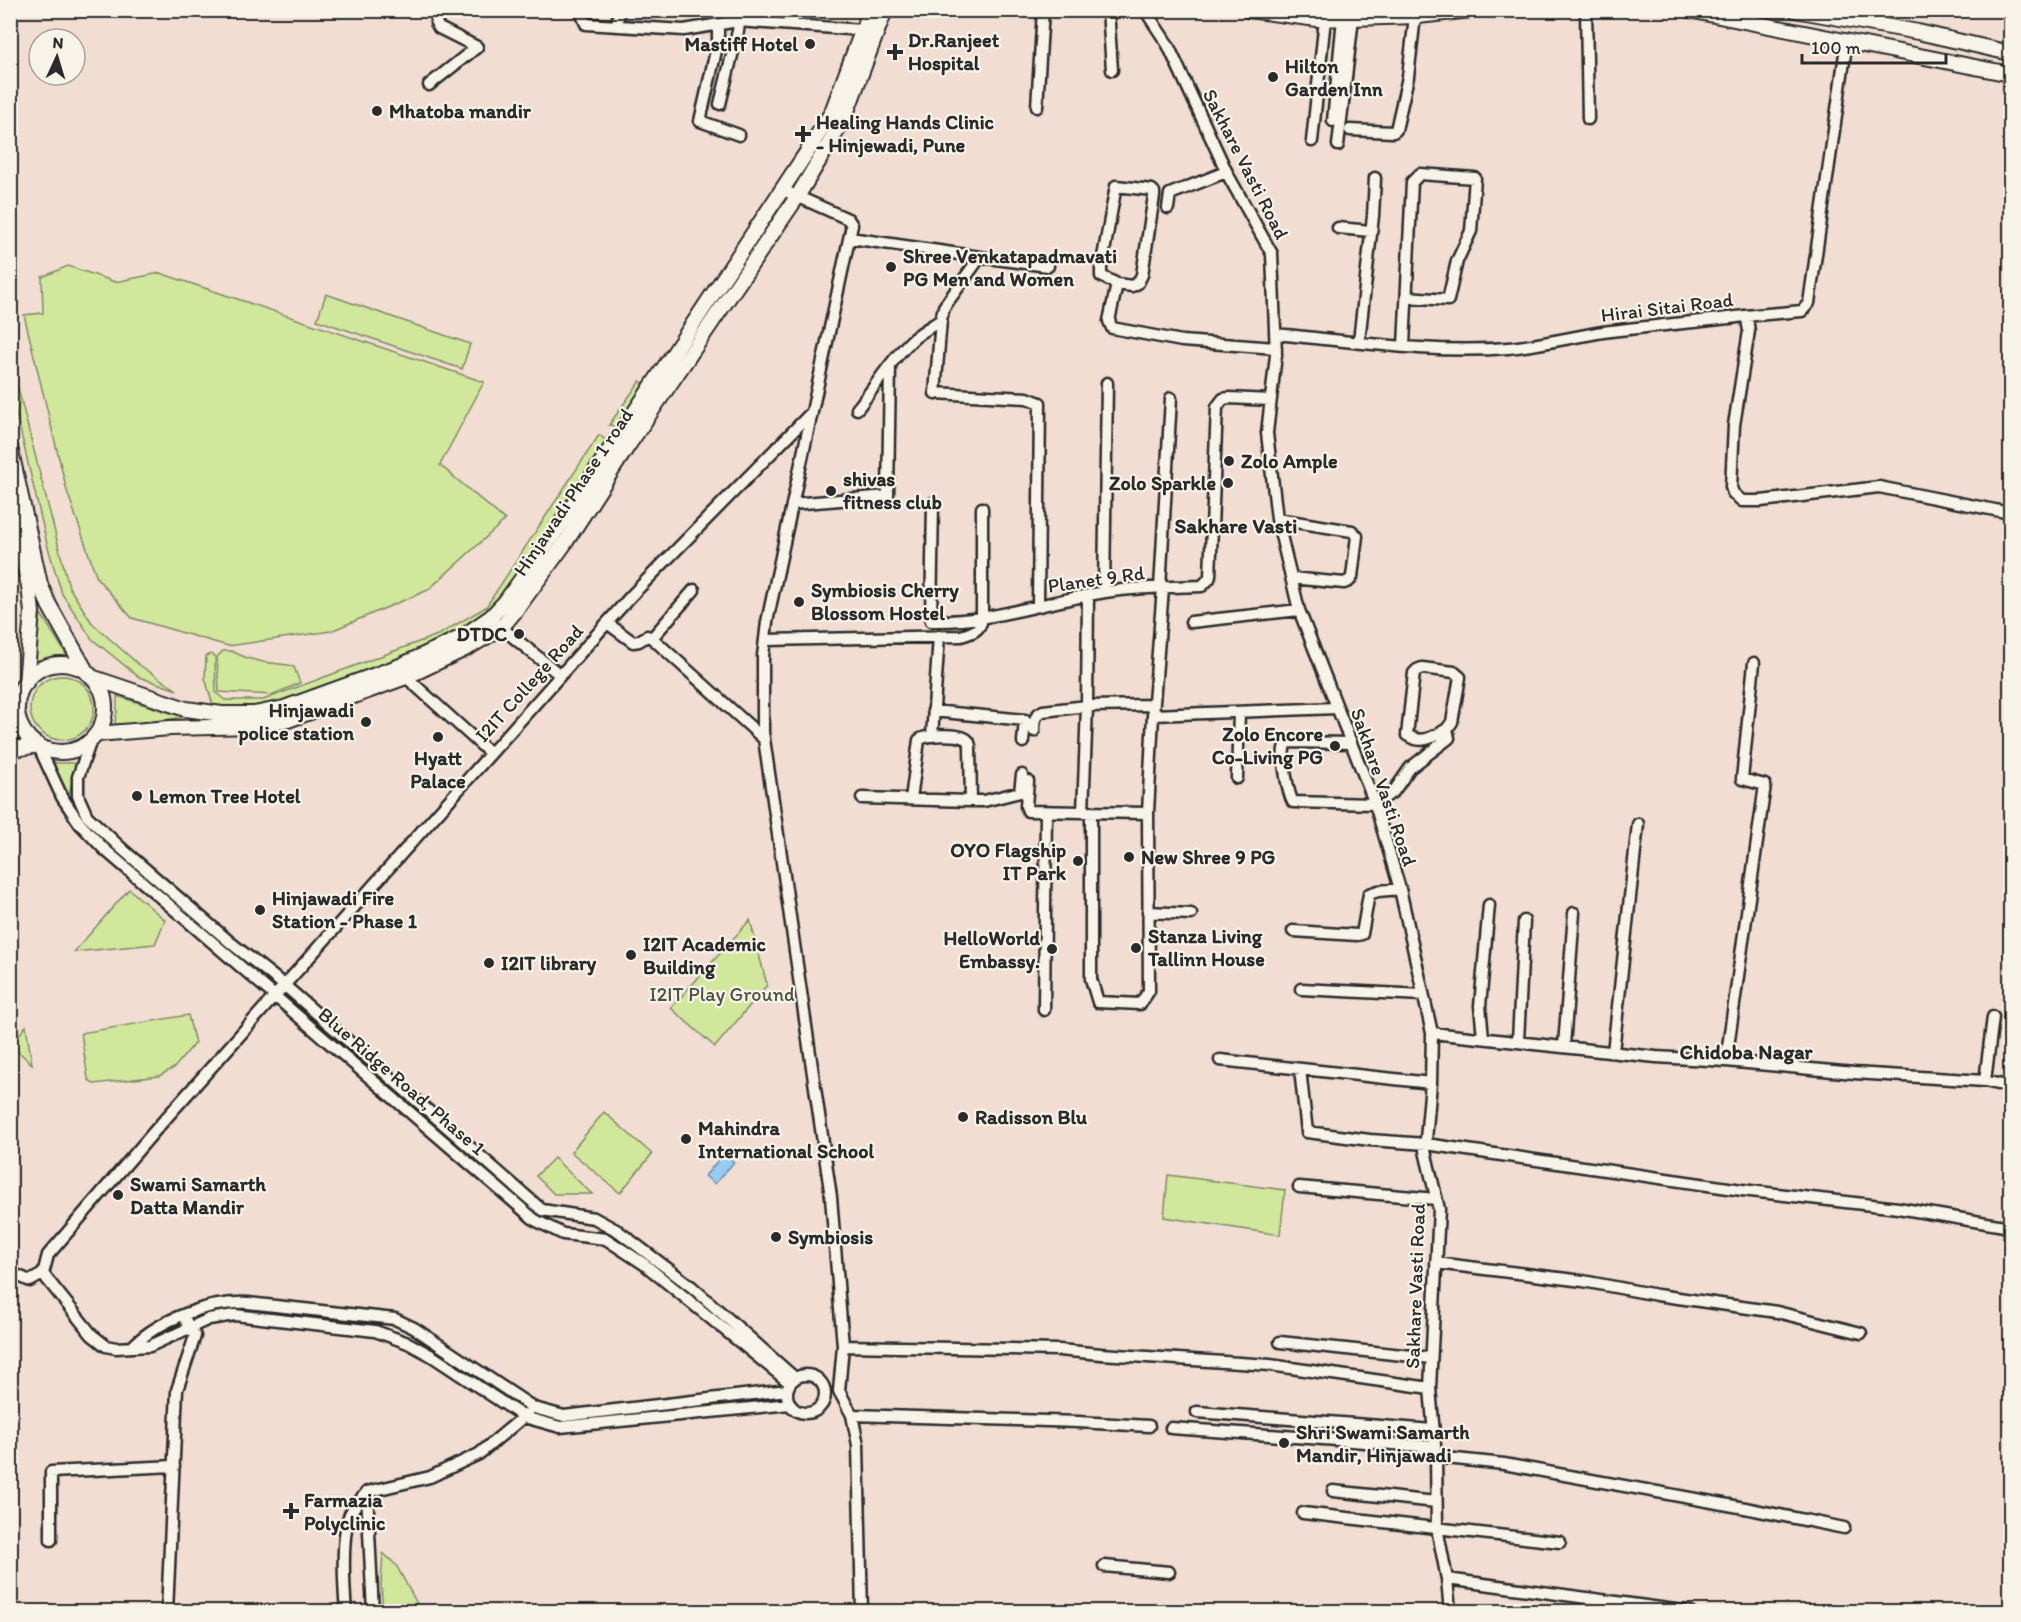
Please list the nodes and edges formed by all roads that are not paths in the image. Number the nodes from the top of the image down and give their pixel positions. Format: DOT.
graph roads {
  1 [pos="446,10"];
  2 [pos="580,10"];
  3 [pos="619,10"];
  4 [pos="794,10"];
  5 [pos="870,10"];
  6 [pos="885,10"];
  7 [pos="1043,10"];
  8 [pos="1108,10"];
  9 [pos="1145,10"];
  10 [pos="1248,10"];
  11 [pos="1471,10"];
  12 [pos="1586,10"];
  13 [pos="1689,10"];
  14 [pos="1795,10"];
  15 [pos="739,16"];
  16 [pos="1415,16"];
  17 [pos="1348,18"];
  18 [pos="1325,19"];
  19 [pos="792,25"];
  20 [pos="617,26"];
  21 [pos="718,26"];
  22 [pos="862,30"];
  23 [pos="878,34"];
  24 [pos="1847,40"];
  25 [pos="2010,53"];
  26 [pos="1112,70"];
  27 [pos="2010,74"];
  28 [pos="429,85"];
  29 [pos="720,104"];
  30 [pos="1037,107"];
  31 [pos="1588,118"];
  32 [pos="1333,121"];
  33 [pos="1350,130"];
  34 [pos="739,135"];
  35 [pos="1312,141"];
  36 [pos="1338,145"];
  37 [pos="1226,172"];
  38 [pos="1375,178"];
  39 [pos="783,190"];
  40 [pos="797,197"];
  41 [pos="1168,208"];
  42 [pos="1338,228"];
  43 [pos="1371,231"];
  44 [pos="850,238"];
  45 [pos="980,257"];
  46 [pos="1048,266"];
  47 [pos="1117,284"];
  48 [pos="1407,297"];
  49 [pos="1745,316"];
  50 [pos="941,320"];
  51 [pos="1275,334"];
  52 [pos="1359,341"];
  53 [pos="1404,346"];
  54 [pos="1276,348"];
  55 [pos="890,365"];
  56 [pos="1107,383"];
  57 [pos="1171,398"];
  58 [pos="1270,400"];
  59 [pos="856,409"];
  60 [pos="810,414"];
  61 [pos="10,447"];
  62 [pos="10,502"];
  63 [pos="933,503"];
  64 [pos="792,504"];
  65 [pos="982,508"];
  66 [pos="2010,513"];
  67 [pos="1277,519"];
  68 [pos="1292,578"];
  69 [pos="1162,588"];
  70 [pos="694,590"];
  71 [pos="1104,592"];
  72 [pos="1088,596"];
  73 [pos="1038,605"];
  74 [pos="1299,610"];
  75 [pos="491,617"];
  76 [pos="982,619"];
  77 [pos="955,622"];
  78 [pos="1191,622"];
  79 [pos="607,623"];
  80 [pos="501,628"];
  81 [pos="939,636"];
  82 [pos="952,636"];
  83 [pos="652,638"];
  84 [pos="766,640"];
  85 [pos="1754,663"];
  86 [pos="402,672"];
  87 [pos="560,675"];
  88 [pos="90,676"];
  89 [pos="23,687"];
  90 [pos="10,702"];
  91 [pos="1088,706"];
  92 [pos="1337,708"];
  93 [pos="1154,710"];
  94 [pos="933,711"];
  95 [pos="1239,712"];
  96 [pos="1447,729"];
  97 [pos="1034,731"];
  98 [pos="932,736"];
  99 [pos="94,737"];
  100 [pos="764,739"];
  101 [pos="1023,742"];
  102 [pos="1351,743"];
  103 [pos="38,745"];
  104 [pos="10,750"];
  105 [pos="490,753"];
  106 [pos="1237,778"];
  107 [pos="862,798"];
  108 [pos="910,799"];
  109 [pos="972,801"];
  110 [pos="1375,804"];
  111 [pos="1046,812"];
  112 [pos="1087,812"];
  113 [pos="1148,813"];
  114 [pos="1638,824"];
  115 [pos="1400,889"];
  116 [pos="1489,905"];
  117 [pos="1149,912"];
  118 [pos="1574,913"];
  119 [pos="1191,914"];
  120 [pos="1524,921"];
  121 [pos="1293,931"];
  122 [pos="284,985"];
  123 [pos="1301,990"];
  124 [pos="1423,994"];
  125 [pos="275,995"];
  126 [pos="1044,1010"];
  127 [pos="1993,1017"];
  128 [pos="1432,1033"];
  129 [pos="1483,1037"];
  130 [pos="1518,1041"];
  131 [pos="1564,1046"];
  132 [pos="1613,1052"];
  133 [pos="1220,1060"];
  134 [pos="1726,1062"];
  135 [pos="1300,1069"];
  136 [pos="1984,1082"];
  137 [pos="1431,1083"];
  138 [pos="2010,1087"];
  139 [pos="1426,1144"];
  140 [pos="1299,1187"];
  141 [pos="1436,1199"];
  142 [pos="2010,1227"];
  143 [pos="1436,1263"];
  144 [pos="10,1272"];
  145 [pos="43,1274"];
  146 [pos="183,1316"];
  147 [pos="190,1327"];
  148 [pos="1861,1333"];
  149 [pos="1280,1342"];
  150 [pos="133,1346"];
  151 [pos="843,1346"];
  152 [pos="1431,1358"];
  153 [pos="790,1384"];
  154 [pos="1430,1388"];
  155 [pos="825,1391"];
  156 [pos="839,1391"];
  157 [pos="790,1404"];
  158 [pos="534,1408"];
  159 [pos="1197,1412"];
  160 [pos="852,1414"];
  161 [pos="524,1417"];
  162 [pos="1149,1426"];
  163 [pos="1171,1428"];
  164 [pos="1433,1430"];
  165 [pos="1435,1452"];
  166 [pos="174,1466"];
  167 [pos="1333,1491"];
  168 [pos="367,1492"];
  169 [pos="1436,1502"];
  170 [pos="1303,1514"];
  171 [pos="1437,1528"];
  172 [pos="1844,1528"];
  173 [pos="51,1540"];
  174 [pos="1560,1542"];
  175 [pos="1104,1566"];
  176 [pos="1169,1572"];
  177 [pos="1447,1579"];
  178 [pos="167,1611"];
  179 [pos="346,1611"];
  180 [pos="373,1611"];
  181 [pos="862,1611"];
  182 [pos="1449,1611"];
  183 [pos="1690,1611"];
  1 -- 28 [label="street"];
  2 -- 20 [label="street"];
  3 -- 20 [label="street"];
  4 -- 19 [label="street"];
  5 -- 22 [label="main road, Hinjawadi Phase 1 road"];
  6 -- 23 [label="main road, Hinjawadi Phase 1 road"];
  7 -- 30 [label="street"];
  8 -- 26 [label="street"];
  9 -- 37 [label="street, Sakhare Vasti Road"];
  10 -- 18 [label="main road"];
  11 -- 16 [label="main road"];
  12 -- 31 [label="street"];
  13 -- 24 [label="main road"];
  14 -- 25 [label="main road"];
  15 -- 19 [label="street"];
  15 -- 21 [label="street"];
  15 -- 29 [label="street"];
  16 -- 17 [label="main road"];
  16 -- 33 [label="street"];
  17 -- 18 [label="main road"];
  17 -- 32 [label="street"];
  17 -- 36 [label="street"];
  18 -- 35 [label="street"];
  19 -- 22 [label="street"];
  20 -- 21 [label="street"];
  21 -- 34 [label="street"];
  22 -- 23 [label="street"];
  22 -- 39 [label="main road, Hinjawadi Phase 1 road"];
  23 -- 40 [label="main road, Hinjawadi Phase 1 road"];
  24 -- 27 [label="main road"];
  24 -- 49 [label="street"];
  37 -- 41 [label="street"];
  37 -- 51 [label="street, Sakhare Vasti Road"];
  38 -- 43 [label="street"];
  39 -- 40 [label="street"];
  39 -- 75 [label="main road, Hinjawadi Phase 1 road"];
  40 -- 44 [label="street"];
  40 -- 80 [label="main road, Hinjawadi Phase 1 road"];
  42 -- 43 [label="street"];
  43 -- 52 [label="street"];
  44 -- 45 [label="street"];
  44 -- 60 [label="street"];
  45 -- 46 [label="street"];
  45 -- 50 [label="street"];
  47 -- 47 [label="street"];
  47 -- 54 [label="street"];
  48 -- 48 [label="street"];
  48 -- 53 [label="street"];
  49 -- 53 [label="street, Hirai Sitai Road"];
  49 -- 66 [label="street, Hirai Sitai Road"];
  50 -- 55 [label="street"];
  50 -- 73 [label="street"];
  51 -- 52 [label="street, Hirai Sitai Road"];
  51 -- 54 [label="street, Sakhare Vasti Road"];
  52 -- 53 [label="street, Hirai Sitai Road"];
  54 -- 58 [label="street, Sakhare Vasti Road"];
  55 -- 59 [label="street"];
  55 -- 64 [label="street"];
  56 -- 71 [label="street"];
  57 -- 69 [label="street"];
  58 -- 67 [label="street, Sakhare Vasti Road"];
  58 -- 69 [label="street, Planet 9 Rd"];
  60 -- 64 [label="street"];
  60 -- 79 [label="street, I2IT College Road"];
  61 -- 88 [label="main road"];
  62 -- 89 [label="main road"];
  63 -- 77 [label="street"];
  64 -- 84 [label="street"];
  65 -- 76 [label="street"];
  67 -- 68 [label="street, Sakhare Vasti Road"];
  67 -- 68 [label="street"];
  68 -- 74 [label="street, Sakhare Vasti Road"];
  69 -- 71 [label="street, Planet 9 Rd"];
  69 -- 93 [label="street"];
  70 -- 83 [label="street"];
  71 -- 72 [label="street, Planet 9 Rd"];
  72 -- 73 [label="street, Planet 9 Rd"];
  72 -- 91 [label="street"];
  73 -- 76 [label="street, Planet 9 Rd"];
  74 -- 78 [label="street"];
  74 -- 92 [label="street, Sakhare Vasti Road"];
  75 -- 80 [label="street"];
  75 -- 86 [label="main road, Hinjawadi Phase 1 road"];
  76 -- 77 [label="street"];
  76 -- 82 [label="street, Planet 9 Rd"];
  77 -- 82 [label="street"];
  79 -- 83 [label="street"];
  79 -- 87 [label="street, I2IT College Road"];
  80 -- 86 [label="main road, Hinjawadi Phase 1 road"];
  80 -- 87 [label="street"];
  81 -- 82 [label="street, Planet 9 Rd"];
  81 -- 84 [label="street, Planet 9 Rd"];
  81 -- 94 [label="street"];
  83 -- 100 [label="street"];
  84 -- 100 [label="street"];
  85 -- 134 [label="street"];
  86 -- 88 [label="main road, Hinjawadi Phase 1 road"];
  86 -- 99 [label="main road, Hinjawadi Phase 1 road"];
  86 -- 105 [label="street"];
  87 -- 105 [label="street, I2IT College Road"];
  88 -- 89 [label="main road"];
  88 -- 99 [label="main road"];
  89 -- 90 [label="main road"];
  89 -- 103 [label="main road"];
  91 -- 93 [label="street"];
  91 -- 97 [label="street"];
  91 -- 112 [label="street"];
  92 -- 95 [label="street"];
  92 -- 102 [label="street, Sakhare Vasti Road"];
  93 -- 95 [label="street"];
  93 -- 113 [label="street"];
  94 -- 98 [label="street"];
  94 -- 101 [label="street"];
  95 -- 106 [label="street"];
  96 -- 96 [label="street"];
  96 -- 110 [label="street"];
  98 -- 108 [label="street"];
  98 -- 109 [label="street"];
  99 -- 103 [label="main road"];
  99 -- 122 [label="street, Blue Ridge Road, Phase 1"];
  100 -- 151 [label="street"];
  102 -- 110 [label="street, Sakhare Vasti Road"];
  102 -- 110 [label="street"];
  103 -- 104 [label="main road"];
  103 -- 125 [label="street, Blue Ridge Road, Phase 1"];
  105 -- 122 [label="street, I2IT College Road"];
  107 -- 108 [label="street"];
  108 -- 109 [label="street"];
  109 -- 111 [label="street"];
  110 -- 115 [label="street, Sakhare Vasti Road"];
  111 -- 112 [label="street"];
  111 -- 126 [label="street"];
  112 -- 113 [label="street"];
  112 -- 117 [label="street"];
  113 -- 117 [label="street"];
  114 -- 132 [label="street"];
  115 -- 121 [label="street"];
  115 -- 124 [label="street, Sakhare Vasti Road"];
  116 -- 129 [label="street"];
  117 -- 119 [label="street"];
  118 -- 131 [label="street"];
  120 -- 130 [label="street"];
  122 -- 125 [label="street, I2IT College Road"];
  122 -- 153 [label="street, Blue Ridge Road, Phase 1"];
  123 -- 124 [label="street"];
  124 -- 128 [label="street, Sakhare Vasti Road"];
  125 -- 145 [label="street, I2IT College Road"];
  125 -- 153 [label="street, Blue Ridge Road, Phase 1"];
  127 -- 136 [label="street"];
  128 -- 129 [label="street"];
  128 -- 137 [label="street, Sakhare Vasti Road"];
  129 -- 130 [label="street"];
  130 -- 131 [label="street"];
  131 -- 132 [label="street"];
  132 -- 134 [label="street"];
  133 -- 135 [label="street"];
  134 -- 136 [label="street"];
  135 -- 137 [label="street"];
  135 -- 139 [label="street"];
  136 -- 138 [label="street"];
  137 -- 139 [label="street, Sakhare Vasti Road"];
  139 -- 141 [label="street, Sakhare Vasti Road"];
  139 -- 142 [label="street"];
  140 -- 141 [label="street"];
  141 -- 143 [label="street, Sakhare Vasti Road"];
  143 -- 148 [label="street"];
  143 -- 152 [label="street, Sakhare Vasti Road"];
  144 -- 145 [label="street"];
  145 -- 150 [label="street"];
  146 -- 147 [label="street"];
  146 -- 150 [label="street"];
  146 -- 158 [label="street"];
  147 -- 150 [label="street"];
  147 -- 161 [label="street"];
  147 -- 166 [label="street"];
  149 -- 152 [label="street"];
  151 -- 154 [label="street"];
  151 -- 156 [label="street"];
  152 -- 154 [label="street, Sakhare Vasti Road"];
  153 -- 155 [label="street"];
  153 -- 157 [label="street"];
  153 -- 158 [label="street"];
  154 -- 164 [label="street, Sakhare Vasti Road"];
  155 -- 156 [label="street"];
  155 -- 157 [label="street"];
  156 -- 160 [label="street"];
  157 -- 161 [label="street"];
  158 -- 161 [label="street"];
  159 -- 164 [label="street"];
  160 -- 162 [label="street"];
  160 -- 181 [label="street"];
  161 -- 168 [label="street"];
  163 -- 165 [label="street"];
  164 -- 165 [label="street, Sakhare Vasti Road"];
  165 -- 169 [label="street, Sakhare Vasti Road"];
  165 -- 172 [label="street"];
  166 -- 173 [label="street"];
  166 -- 178 [label="street"];
  167 -- 169 [label="street"];
  168 -- 179 [label="street"];
  168 -- 180 [label="street"];
  169 -- 171 [label="street, Sakhare Vasti Road"];
  170 -- 171 [label="street"];
  171 -- 174 [label="street"];
  171 -- 177 [label="street, Sakhare Vasti Road"];
  175 -- 176 [label="street"];
  177 -- 182 [label="street, Sakhare Vasti Road"];
  177 -- 183 [label="street"];
}
